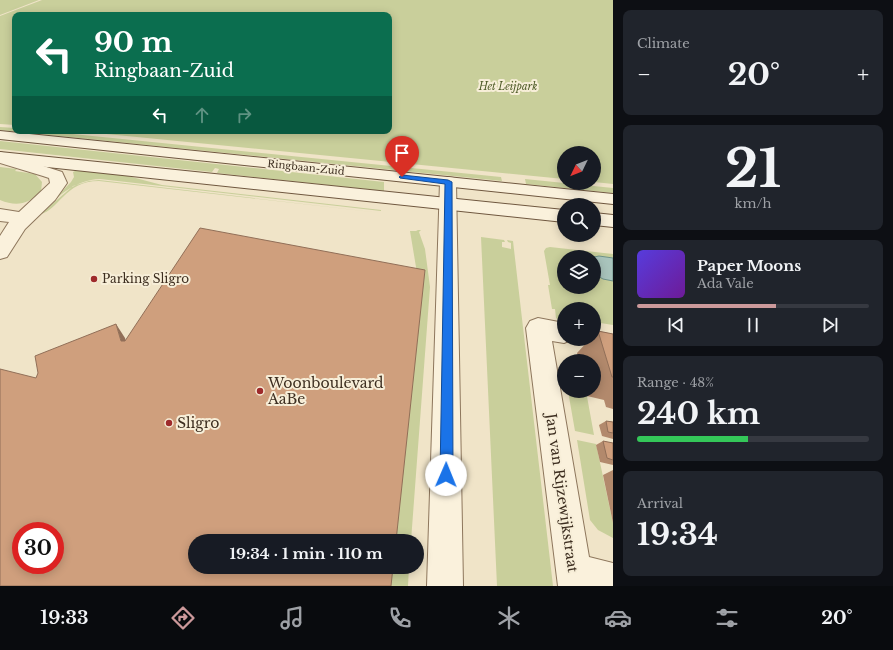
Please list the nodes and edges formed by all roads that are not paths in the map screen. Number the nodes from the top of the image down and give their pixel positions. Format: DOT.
graph roads {
  1 [pos="0,135"];
  2 [pos="0,157"];
  3 [pos="449,193"];
  4 [pos="613,199"];
  5 [pos="0,215"];
  6 [pos="557,215"];
  7 [pos="24,219"];
  8 [pos="601,220"];
  9 [pos="613,221"];
  10 [pos="0,252"];
  11 [pos="551,330"];
  12 [pos="575,578"];
  13 [pos="613,581"];
  14 [pos="445,586"];
  1 -- 3 [label="main road, Ringbaan-Zuid"];
  2 -- 3 [label="main road, Ringbaan-Zuid"];
  2 -- 7 [label="main road"];
  3 -- 4 [label="main road, Ringbaan-Zuid"];
  3 -- 6 [label="main road, Ringbaan-Zuid"];
  3 -- 14 [label="main road"];
  5 -- 7 [label="main road"];
  7 -- 10 [label="main road"];
  8 -- 9 [label="main road"];
  11 -- 12 [label="main road, Jan van Rijzewijkstraat"];
  12 -- 13 [label="main road"];
}
